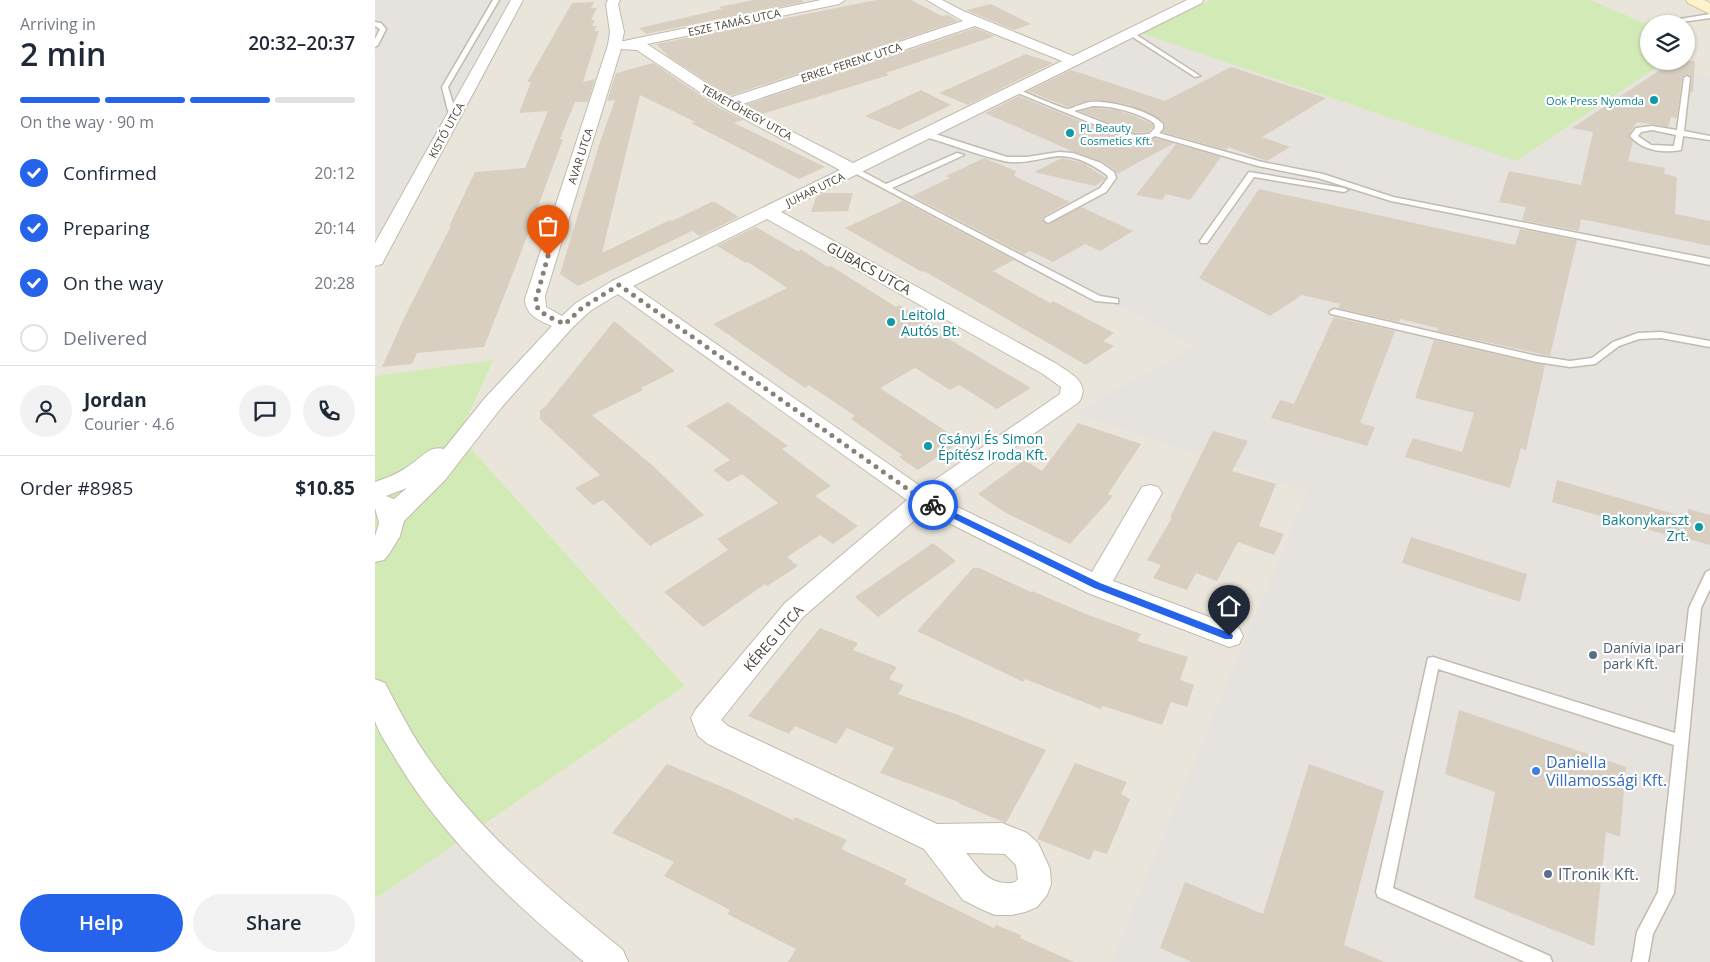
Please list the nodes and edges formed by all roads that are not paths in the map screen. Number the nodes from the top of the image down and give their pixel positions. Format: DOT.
graph roads {
  1 [pos="496,0"];
  2 [pos="517,0"];
  3 [pos="614,0"];
  4 [pos="839,0"];
  5 [pos="1197,0"];
  6 [pos="1693,0"];
  7 [pos="958,2"];
  8 [pos="938,3"];
  9 [pos="1710,8"];
  10 [pos="1710,16"];
  11 [pos="1695,18"];
  12 [pos="976,21"];
  13 [pos="375,24"];
  14 [pos="1130,33"];
  15 [pos="375,45"];
  16 [pos="622,45"];
  17 [pos="1074,61"];
  18 [pos="1197,76"];
  19 [pos="1687,78"];
  20 [pos="1015,90"];
  21 [pos="727,104"];
  22 [pos="1069,111"];
  23 [pos="453,117"];
  24 [pos="1680,132"];
  25 [pos="926,134"];
  26 [pos="1155,134"];
  27 [pos="1710,138"];
  28 [pos="960,155"];
  29 [pos="853,170"];
  30 [pos="887,188"];
  31 [pos="1391,199"];
  32 [pos="769,212"];
  33 [pos="1048,220"];
  34 [pos="1204,240"];
  35 [pos="375,260"];
  36 [pos="1710,262"];
  37 [pos="619,285"];
  38 [pos="1115,302"];
  39 [pos="1334,312"];
  40 [pos="565,324"];
  41 [pos="1710,344"];
  42 [pos="1072,385"];
  43 [pos="472,430"];
  44 [pos="375,491"];
  45 [pos="1150,492"];
  46 [pos="375,498"];
  47 [pos="923,500"];
  48 [pos="392,518"];
  49 [pos="375,553"];
  50 [pos="1710,576"];
  51 [pos="1097,586"];
  52 [pos="1229,636"];
  53 [pos="375,691"];
  54 [pos="1681,740"];
  55 [pos="935,839"];
  56 [pos="611,962"];
  57 [pos="1545,962"];
  58 [pos="1640,962"];
  1 -- 23 [label="lane"];
  2 -- 23 [label="street, KISTÓ UTCA"];
  3 -- 16 [label="street, AVAR UTCA"];
  4 -- 16 [label="street, ESZE TAMÁS UTCA"];
  5 -- 14 [label="street, JUHAR UTCA"];
  6 -- 9 [label="street"];
  7 -- 8 [label="street"];
  8 -- 12 [label="street"];
  10 -- 11 [label="lane"];
  12 -- 17 [label="street"];
  12 -- 21 [label="street, ERKEL FERENC UTCA"];
  13 -- 15 [label="lane"];
  14 -- 17 [label="street, JUHAR UTCA"];
  14 -- 18 [label="lane"];
  16 -- 21 [label="street, TEMETŐHEGY UTCA"];
  16 -- 40 [label="street, AVAR UTCA"];
  17 -- 20 [label="street, JUHAR UTCA"];
  19 -- 24 [label="lane"];
  20 -- 22 [label="lane"];
  20 -- 25 [label="street, JUHAR UTCA"];
  21 -- 29 [label="street, TEMETŐHEGY UTCA"];
  22 -- 26 [label="lane"];
  22 -- 26 [label="lane"];
  23 -- 35 [label="street, KISTÓ UTCA"];
  24 -- 24 [label="lane"];
  24 -- 27 [label="lane"];
  25 -- 29 [label="street, JUHAR UTCA"];
  25 -- 33 [label="lane"];
  26 -- 31 [label="lane"];
  28 -- 30 [label="lane"];
  29 -- 30 [label="lane"];
  29 -- 32 [label="street, JUHAR UTCA"];
  30 -- 38 [label="lane"];
  31 -- 34 [label="lane"];
  31 -- 36 [label="lane"];
  32 -- 37 [label="street, JUHAR UTCA"];
  32 -- 42 [label="street, GUBACS UTCA"];
  37 -- 40 [label="street, JUHAR UTCA"];
  37 -- 47 [label="street"];
  39 -- 41 [label="lane"];
  40 -- 43 [label="street, JUHAR UTCA"];
  42 -- 47 [label="street, KÉREG UTCA"];
  43 -- 44 [label="street, JUHAR UTCA"];
  43 -- 48 [label="street, JUHAR UTCA"];
  45 -- 51 [label="street"];
  46 -- 48 [label="street"];
  47 -- 51 [label="street"];
  47 -- 55 [label="street, KÉREG UTCA"];
  48 -- 49 [label="street"];
  50 -- 54 [label="lane"];
  51 -- 52 [label="street"];
  53 -- 56 [label="street"];
  54 -- 57 [label="lane"];
  54 -- 58 [label="lane"];
}
